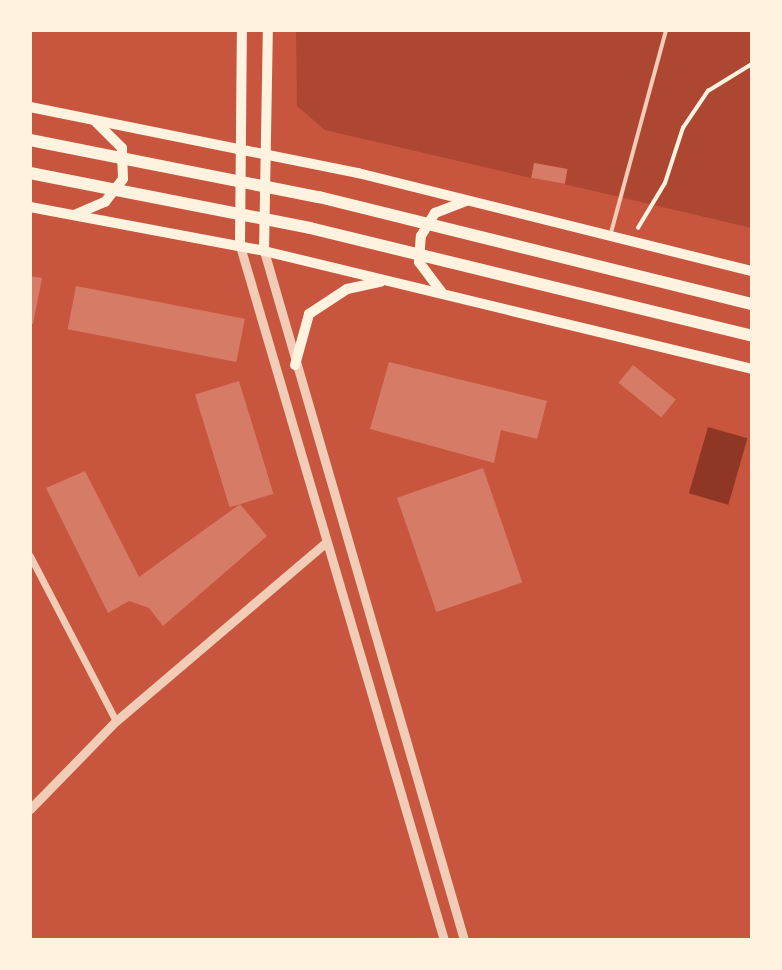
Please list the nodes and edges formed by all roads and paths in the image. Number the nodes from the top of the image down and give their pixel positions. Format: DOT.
graph roads {
  1 [pos="242,30"];
  2 [pos="268,30"];
  3 [pos="666,30"];
  4 [pos="752,64"];
  5 [pos="30,107"];
  6 [pos="92,118"];
  7 [pos="30,140"];
  8 [pos="239,147"];
  9 [pos="266,153"];
  10 [pos="30,173"];
  11 [pos="468,201"];
  12 [pos="30,207"];
  13 [pos="74,215"];
  14 [pos="610,235"];
  15 [pos="631,240"];
  16 [pos="240,246"];
  17 [pos="264,251"];
  18 [pos="752,271"];
  19 [pos="388,281"];
  20 [pos="444,295"];
  21 [pos="752,304"];
  22 [pos="752,336"];
  23 [pos="295,365"];
  24 [pos="752,369"];
  25 [pos="326,542"];
  26 [pos="30,556"];
  27 [pos="116,722"];
  28 [pos="30,809"];
  29 [pos="444,940"];
  30 [pos="464,940"];
  1 -- 8 [label="main road"];
  2 -- 9 [label="main road"];
  3 -- 14 [label="lane"];
  4 -- 15 [label="path"];
  5 -- 6 [label="main road"];
  6 -- 8 [label="main road"];
  6 -- 13 [label="main road"];
  7 -- 21 [label="main road"];
  8 -- 9 [label="main road"];
  8 -- 16 [label="main road"];
  9 -- 11 [label="main road"];
  9 -- 17 [label="main road"];
  10 -- 22 [label="main road"];
  11 -- 14 [label="main road"];
  11 -- 20 [label="main road"];
  12 -- 13 [label="main road"];
  13 -- 16 [label="main road"];
  14 -- 15 [label="main road"];
  15 -- 18 [label="main road"];
  16 -- 17 [label="main road"];
  16 -- 25 [label="street"];
  17 -- 19 [label="main road"];
  17 -- 23 [label="street"];
  19 -- 20 [label="main road"];
  19 -- 23 [label="main road"];
  20 -- 24 [label="main road"];
  23 -- 30 [label="street"];
  25 -- 27 [label="street"];
  25 -- 29 [label="street"];
  26 -- 27 [label="street"];
  27 -- 28 [label="street"];
}
